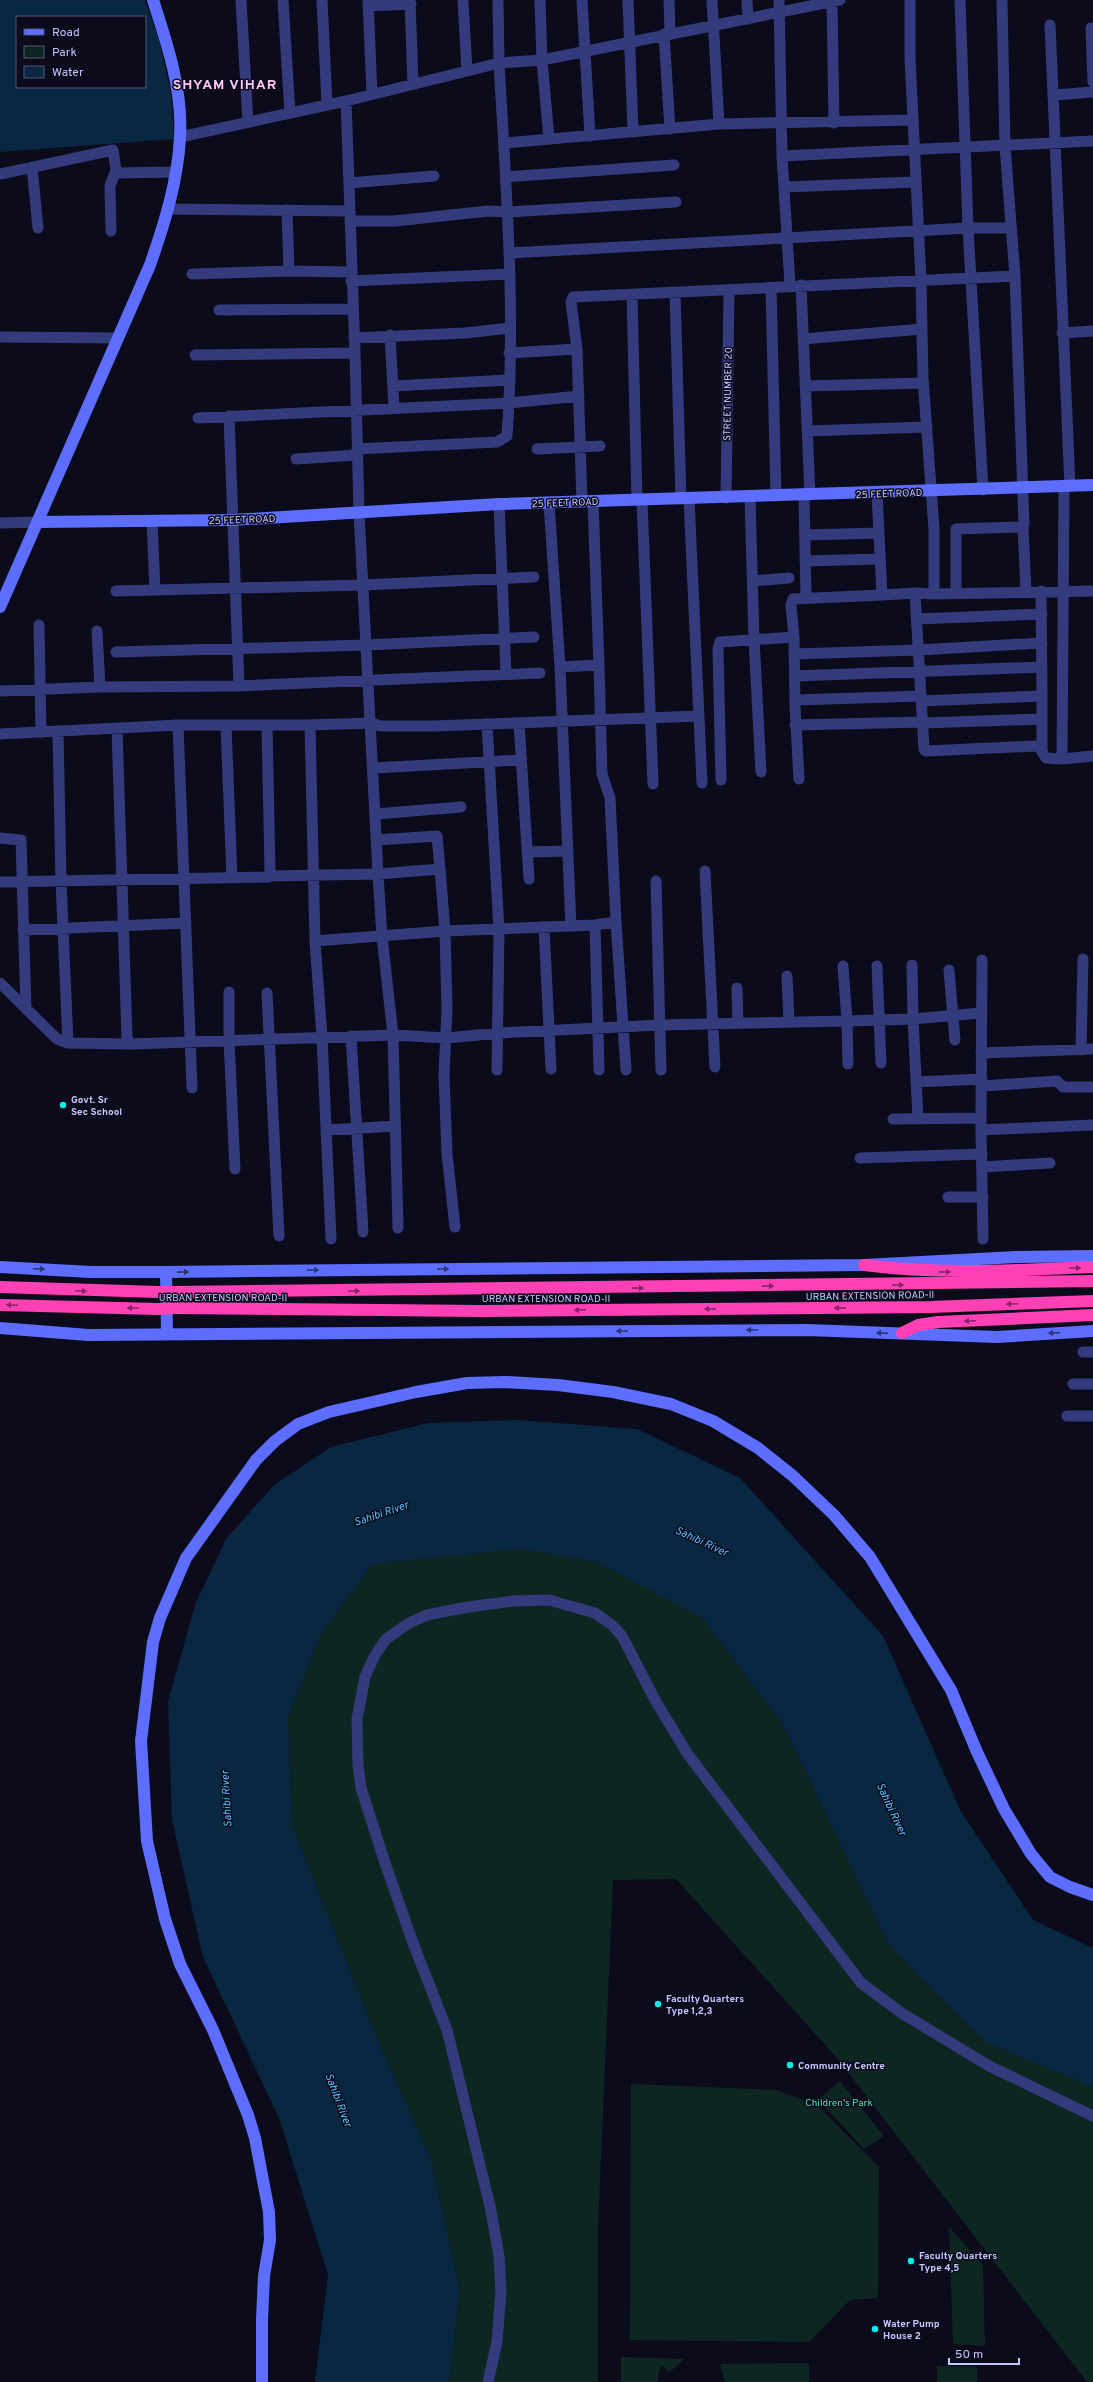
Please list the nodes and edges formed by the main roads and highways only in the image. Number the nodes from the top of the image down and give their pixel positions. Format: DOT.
graph roads {
  1 [pos="864,1265"];
  2 [pos="1093,1267"];
  3 [pos="1093,1281"];
  4 [pos="0,1287"];
  5 [pos="1093,1300"];
  6 [pos="0,1305"];
  7 [pos="1093,1315"];
  8 [pos="902,1333"];
  1 -- 2 [label="highway, one-way"];
  4 -- 3 [label="highway, URBAN EXTENSION ROAD-II, one-way, bridge"];
  5 -- 6 [label="highway, URBAN EXTENSION ROAD-II, one-way, bridge"];
  7 -- 8 [label="highway, one-way"];
}
